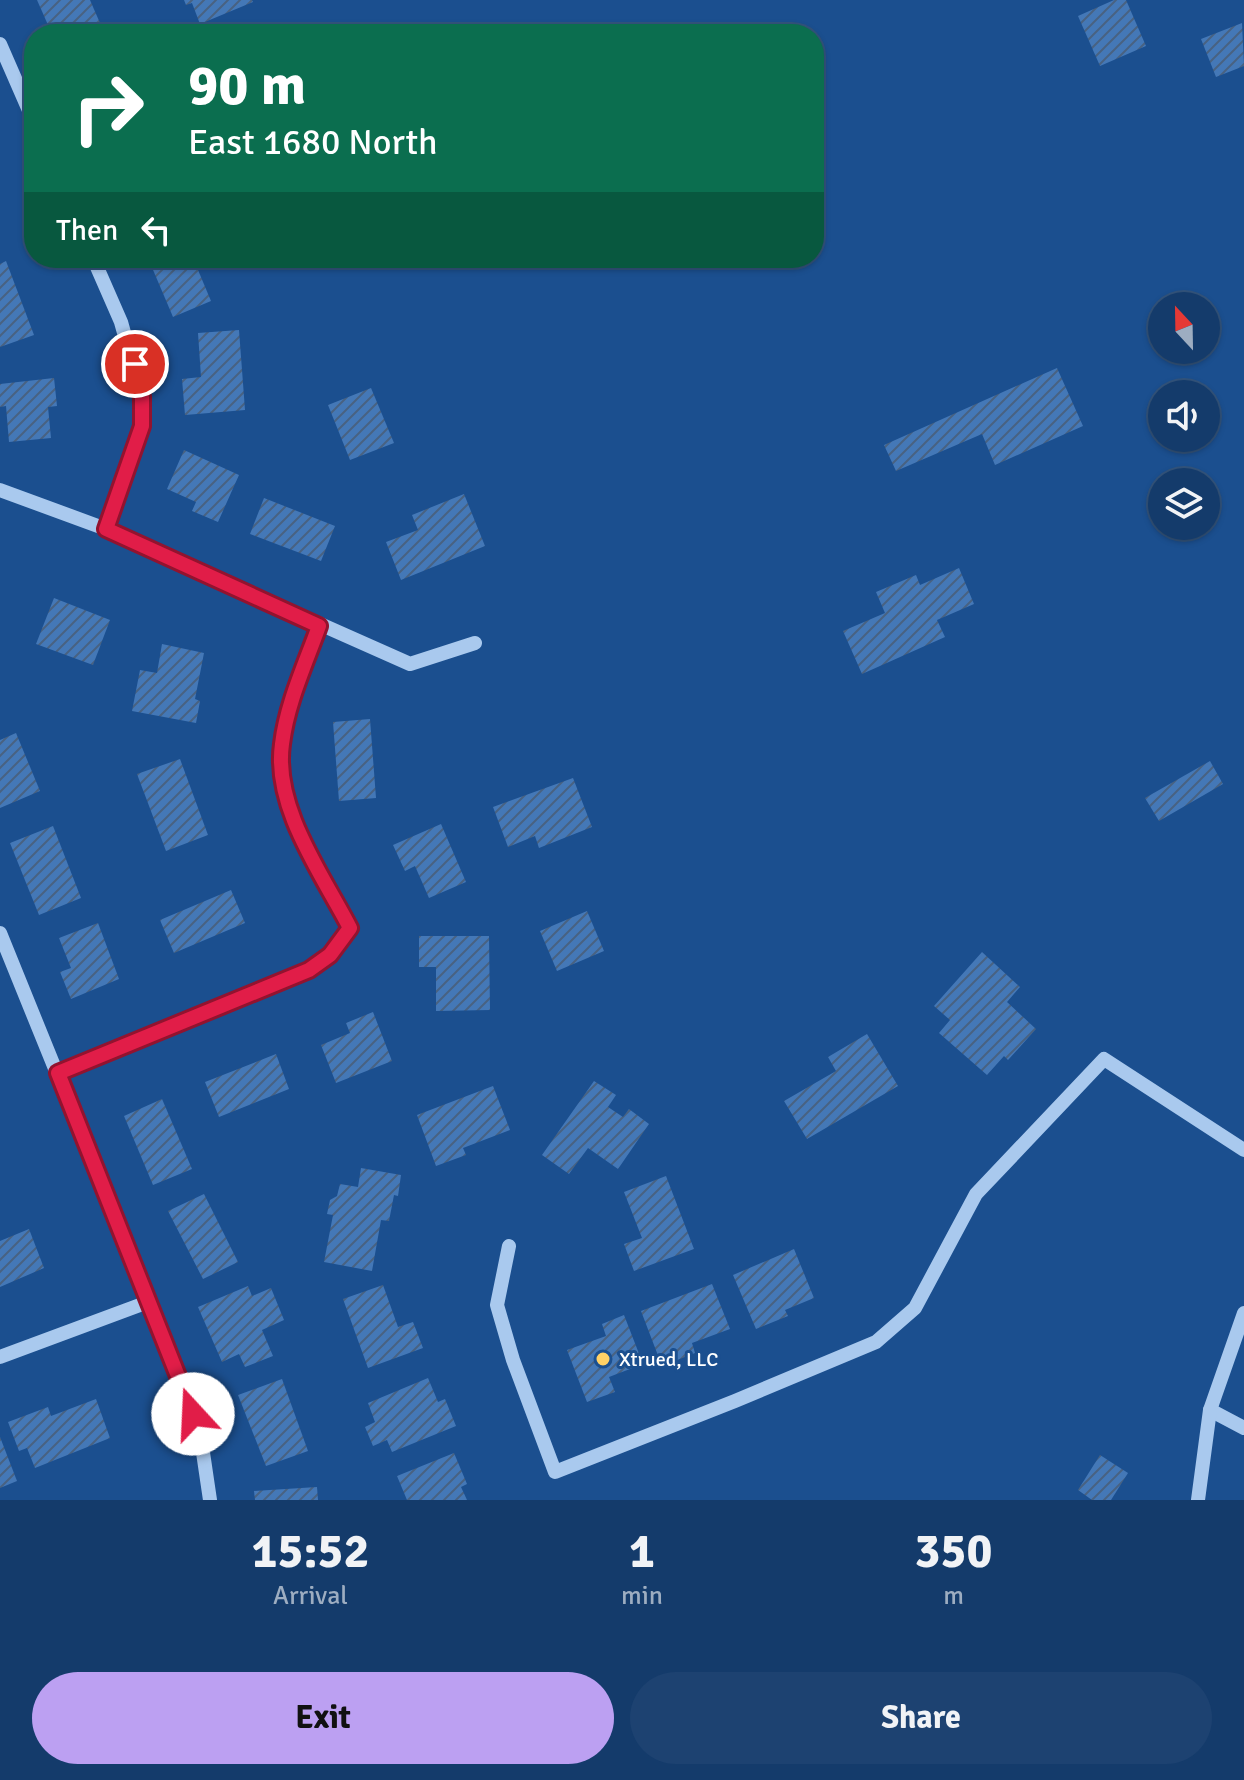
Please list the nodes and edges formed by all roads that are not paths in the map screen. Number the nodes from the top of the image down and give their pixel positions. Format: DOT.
graph roads {
  1 [pos="0,44"];
  2 [pos="24,99"];
  3 [pos="97,268"];
  4 [pos="0,490"];
  5 [pos="106,529"];
  6 [pos="319,626"];
  7 [pos="475,643"];
  8 [pos="0,933"];
  9 [pos="58,1073"];
  10 [pos="1244,1150"];
  11 [pos="509,1246"];
  12 [pos="148,1302"];
  13 [pos="1244,1313"];
  14 [pos="0,1357"];
  15 [pos="1210,1410"];
  16 [pos="1244,1428"];
  17 [pos="210,1500"];
  18 [pos="1198,1500"];
  1 -- 2 [label="street"];
  3 -- 5 [label="street"];
  4 -- 5 [label="street"];
  5 -- 6 [label="street"];
  6 -- 7 [label="street"];
  6 -- 9 [label="street"];
  8 -- 9 [label="street"];
  9 -- 12 [label="street"];
  10 -- 11 [label="street"];
  12 -- 14 [label="street"];
  12 -- 17 [label="street"];
  13 -- 15 [label="street"];
  15 -- 16 [label="street"];
  15 -- 18 [label="street"];
}
